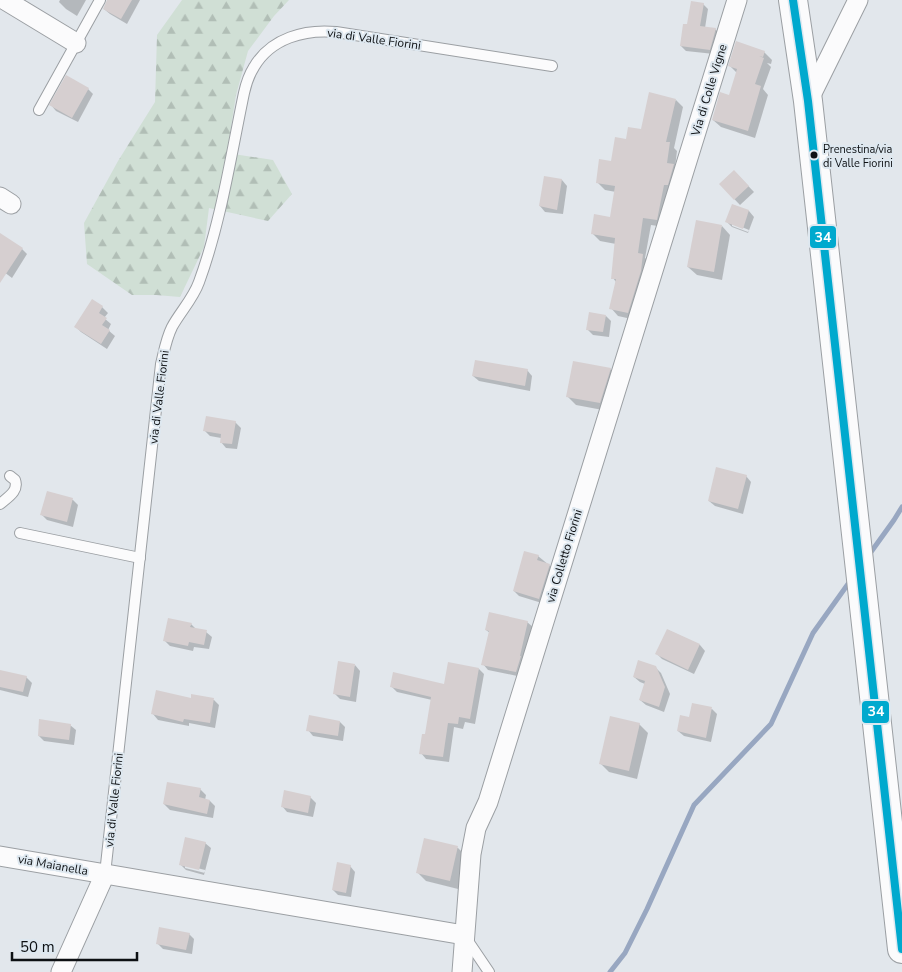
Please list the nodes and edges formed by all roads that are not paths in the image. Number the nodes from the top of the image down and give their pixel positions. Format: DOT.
graph roads {
  1 [pos="5,0"];
  2 [pos="100,0"];
  3 [pos="737,0"];
  4 [pos="793,0"];
  5 [pos="858,0"];
  6 [pos="76,44"];
  7 [pos="552,66"];
  8 [pos="808,101"];
  9 [pos="39,110"];
  10 [pos="681,179"];
  11 [pos="10,476"];
  12 [pos="0,504"];
  13 [pos="20,533"];
  14 [pos="140,558"];
  15 [pos="0,856"];
  16 [pos="105,874"];
  17 [pos="464,935"];
  18 [pos="902,949"];
  19 [pos="61,972"];
  20 [pos="462,972"];
  21 [pos="489,972"];
  1 -- 6 [label="street"];
  2 -- 6 [label="lane"];
  3 -- 10 [label="street, Via di Colle Vigne"];
  4 -- 8 [label="main road"];
  5 -- 8 [label="street"];
  6 -- 9 [label="lane"];
  7 -- 14 [label="lane, via di Valle Fiorini"];
  8 -- 18 [label="main road"];
  10 -- 17 [label="street, via Colletto Fiorini"];
  11 -- 12 [label="lane"];
  13 -- 14 [label="lane"];
  14 -- 16 [label="lane, via di Valle Fiorini"];
  15 -- 16 [label="street, via Maianella"];
  16 -- 17 [label="street, via Maianella"];
  16 -- 19 [label="street"];
  17 -- 20 [label="street, via Colletto Fiorini"];
  17 -- 21 [label="lane"];
}
